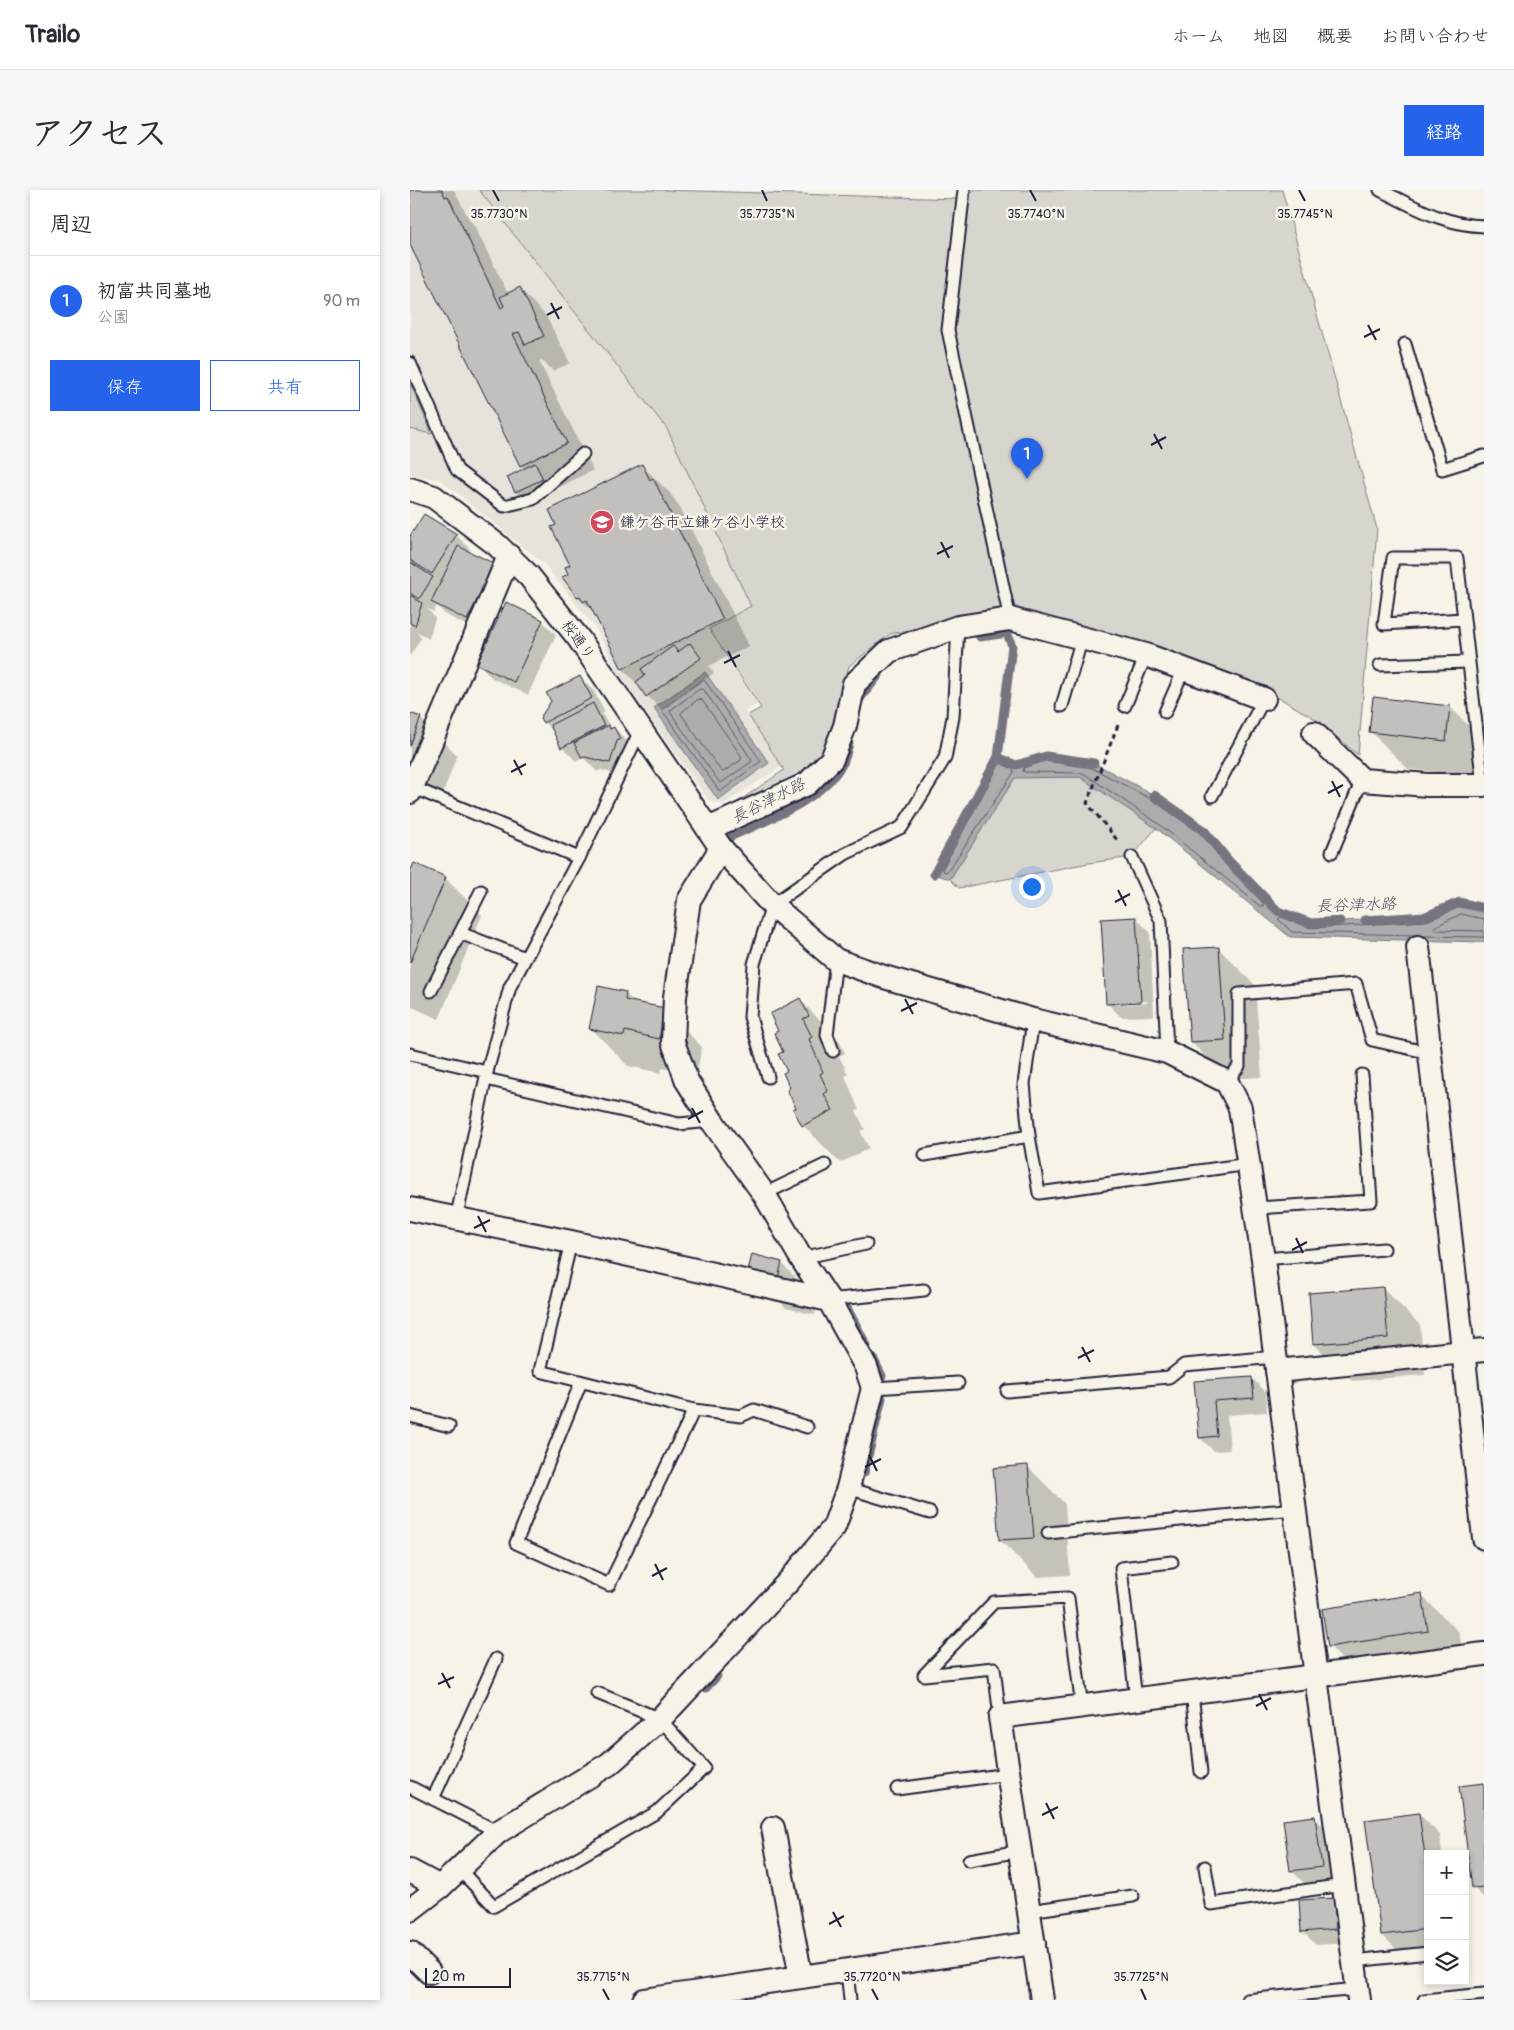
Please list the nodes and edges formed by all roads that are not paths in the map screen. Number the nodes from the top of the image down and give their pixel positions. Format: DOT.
graph roads {
  1 [pos="964,190"];
  2 [pos="1380,190"];
  3 [pos="1484,226"];
  4 [pos="1405,344"];
  5 [pos="410,363"];
  6 [pos="583,454"];
  7 [pos="1484,456"];
  8 [pos="411,492"];
  9 [pos="508,556"];
  10 [pos="1010,619"];
  11 [pos="1463,619"];
  12 [pos="958,627"];
  13 [pos="1082,638"];
  14 [pos="1146,655"];
  15 [pos="1468,662"];
  16 [pos="1380,665"];
  17 [pos="1184,669"];
  18 [pos="1264,699"];
  19 [pos="1062,706"];
  20 [pos="1126,706"];
  21 [pos="1165,712"];
  22 [pos="640,731"];
  23 [pos="1314,733"];
  24 [pos="1362,780"];
  25 [pos="1483,785"];
  26 [pos="411,790"];
  27 [pos="1212,796"];
  28 [pos="708,829"];
  29 [pos="721,848"];
  30 [pos="1332,852"];
  31 [pos="1132,857"];
  32 [pos="578,858"];
  33 [pos="481,891"];
  34 [pos="772,905"];
  35 [pos="460,933"];
  36 [pos="1418,946"];
  37 [pos="525,958"];
  38 [pos="836,960"];
  39 [pos="431,991"];
  40 [pos="1033,1020"];
  41 [pos="833,1050"];
  42 [pos="1167,1052"];
  43 [pos="1430,1053"];
  44 [pos="410,1054"];
  45 [pos="487,1075"];
  46 [pos="1362,1075"];
  47 [pos="768,1077"];
  48 [pos="1227,1082"];
  49 [pos="712,1121"];
  50 [pos="1029,1136"];
  51 [pos="925,1156"];
  52 [pos="1249,1164"];
  53 [pos="825,1165"];
  54 [pos="764,1194"];
  55 [pos="1256,1208"];
  56 [pos="410,1209"];
  57 [pos="456,1220"];
  58 [pos="572,1242"];
  59 [pos="866,1244"];
  60 [pos="1384,1249"];
  61 [pos="801,1258"];
  62 [pos="1263,1258"];
  63 [pos="924,1290"];
  64 [pos="829,1300"];
  65 [pos="1474,1351"];
  66 [pos="1276,1364"];
  67 [pos="581,1382"];
  68 [pos="958,1383"];
  69 [pos="873,1388"];
  70 [pos="1007,1391"];
  71 [pos="694,1410"];
  72 [pos="410,1416"];
  73 [pos="449,1426"];
  74 [pos="807,1426"];
  75 [pos="848,1488"];
  76 [pos="1294,1508"];
  77 [pos="930,1513"];
  78 [pos="1048,1534"];
  79 [pos="1484,1538"];
  80 [pos="1172,1562"];
  81 [pos="1484,1654"];
  82 [pos="496,1659"];
  83 [pos="1316,1677"];
  84 [pos="597,1693"];
  85 [pos="1192,1693"];
  86 [pos="1136,1700"];
  87 [pos="1082,1708"];
  88 [pos="1000,1717"];
  89 [pos="660,1719"];
  90 [pos="1201,1772"];
  91 [pos="1008,1774"];
  92 [pos="410,1787"];
  93 [pos="897,1789"];
  94 [pos="433,1799"];
  95 [pos="773,1828"];
  96 [pos="498,1832"];
  97 [pos="1020,1851"];
  98 [pos="969,1860"];
  99 [pos="1205,1867"];
  100 [pos="459,1869"];
  101 [pos="410,1871"];
  102 [pos="1344,1885"];
  103 [pos="440,1887"];
  104 [pos="1133,1896"];
  105 [pos="410,1910"];
  106 [pos="1029,1911"];
  107 [pos="1034,1943"];
  108 [pos="410,1953"];
  109 [pos="1424,1953"];
  110 [pos="1354,1962"];
  111 [pos="847,1970"];
  112 [pos="429,1972"];
  113 [pos="801,1977"];
  114 [pos="734,1994"];
  115 [pos="1358,1994"];
  116 [pos="1484,1994"];
  117 [pos="656,1999"];
  118 [pos="850,2000"];
  119 [pos="1042,2000"];
  120 [pos="1247,2000"];
  121 [pos="1424,2000"];
  1 -- 10 [label="lane"];
  2 -- 3 [label="lane"];
  4 -- 7 [label="lane"];
  5 -- 6 [label="lane"];
  8 -- 9 [label="street, 桜通り"];
  9 -- 22 [label="street, 桜通り"];
  9 -- 26 [label="street"];
  10 -- 12 [label="street"];
  10 -- 13 [label="street"];
  11 -- 11 [label="lane"];
  11 -- 15 [label="lane"];
  12 -- 28 [label="street"];
  12 -- 34 [label="lane"];
  13 -- 14 [label="street"];
  13 -- 19 [label="lane"];
  14 -- 17 [label="street"];
  14 -- 20 [label="lane"];
  15 -- 16 [label="lane"];
  15 -- 25 [label="lane"];
  17 -- 18 [label="street"];
  17 -- 21 [label="lane"];
  18 -- 27 [label="lane"];
  22 -- 28 [label="street, 桜通り"];
  22 -- 32 [label="lane"];
  23 -- 24 [label="street"];
  24 -- 25 [label="street"];
  24 -- 30 [label="lane"];
  26 -- 32 [label="lane"];
  28 -- 29 [label="street, 桜通り"];
  29 -- 34 [label="street, 桜通り"];
  29 -- 49 [label="street"];
  31 -- 42 [label="lane"];
  32 -- 37 [label="lane"];
  33 -- 35 [label="lane"];
  34 -- 38 [label="street, 桜通り"];
  34 -- 47 [label="lane"];
  35 -- 37 [label="lane"];
  35 -- 39 [label="lane"];
  36 -- 43 [label="street"];
  37 -- 45 [label="lane"];
  38 -- 40 [label="street"];
  38 -- 41 [label="lane"];
  40 -- 42 [label="street"];
  40 -- 50 [label="lane"];
  42 -- 48 [label="street"];
  43 -- 48 [label="lane"];
  43 -- 65 [label="street"];
  44 -- 45 [label="lane"];
  45 -- 49 [label="lane"];
  45 -- 57 [label="lane"];
  46 -- 55 [label="lane"];
  48 -- 52 [label="street"];
  49 -- 54 [label="street"];
  50 -- 51 [label="lane"];
  50 -- 52 [label="lane"];
  52 -- 55 [label="street"];
  53 -- 54 [label="lane"];
  54 -- 61 [label="street"];
  55 -- 62 [label="street"];
  56 -- 57 [label="street"];
  57 -- 58 [label="street"];
  58 -- 64 [label="street"];
  58 -- 67 [label="lane"];
  59 -- 61 [label="lane"];
  60 -- 62 [label="lane"];
  61 -- 64 [label="street"];
  62 -- 66 [label="street"];
  63 -- 64 [label="lane"];
  64 -- 69 [label="street"];
  65 -- 66 [label="street"];
  65 -- 79 [label="street"];
  66 -- 70 [label="lane"];
  66 -- 76 [label="street"];
  67 -- 71 [label="lane"];
  67 -- 71 [label="lane"];
  68 -- 69 [label="lane"];
  69 -- 75 [label="street"];
  71 -- 74 [label="lane"];
  72 -- 73 [label="lane"];
  75 -- 77 [label="lane"];
  75 -- 89 [label="street"];
  76 -- 78 [label="lane"];
  76 -- 83 [label="street"];
  80 -- 86 [label="lane"];
  81 -- 83 [label="street"];
  82 -- 94 [label="lane"];
  83 -- 85 [label="street"];
  83 -- 102 [label="street"];
  84 -- 89 [label="lane"];
  85 -- 86 [label="street"];
  85 -- 90 [label="lane"];
  86 -- 87 [label="street"];
  87 -- 88 [label="street"];
  87 -- 88 [label="lane"];
  88 -- 91 [label="street"];
  89 -- 96 [label="street"];
  89 -- 100 [label="lane"];
  91 -- 93 [label="lane"];
  91 -- 97 [label="street"];
  92 -- 94 [label="lane"];
  94 -- 96 [label="lane"];
  95 -- 113 [label="street"];
  96 -- 100 [label="street"];
  97 -- 98 [label="lane"];
  97 -- 106 [label="street"];
  99 -- 102 [label="lane"];
  100 -- 103 [label="street"];
  101 -- 103 [label="street"];
  102 -- 110 [label="street"];
  103 -- 105 [label="street"];
  104 -- 106 [label="lane"];
  106 -- 107 [label="street"];
  107 -- 111 [label="street"];
  107 -- 119 [label="street"];
  108 -- 112 [label="street"];
  109 -- 110 [label="lane"];
  110 -- 115 [label="street"];
  111 -- 113 [label="street"];
  111 -- 118 [label="lane"];
  113 -- 114 [label="street"];
  114 -- 117 [label="street"];
  115 -- 120 [label="lane"];
  116 -- 121 [label="lane"];
}
